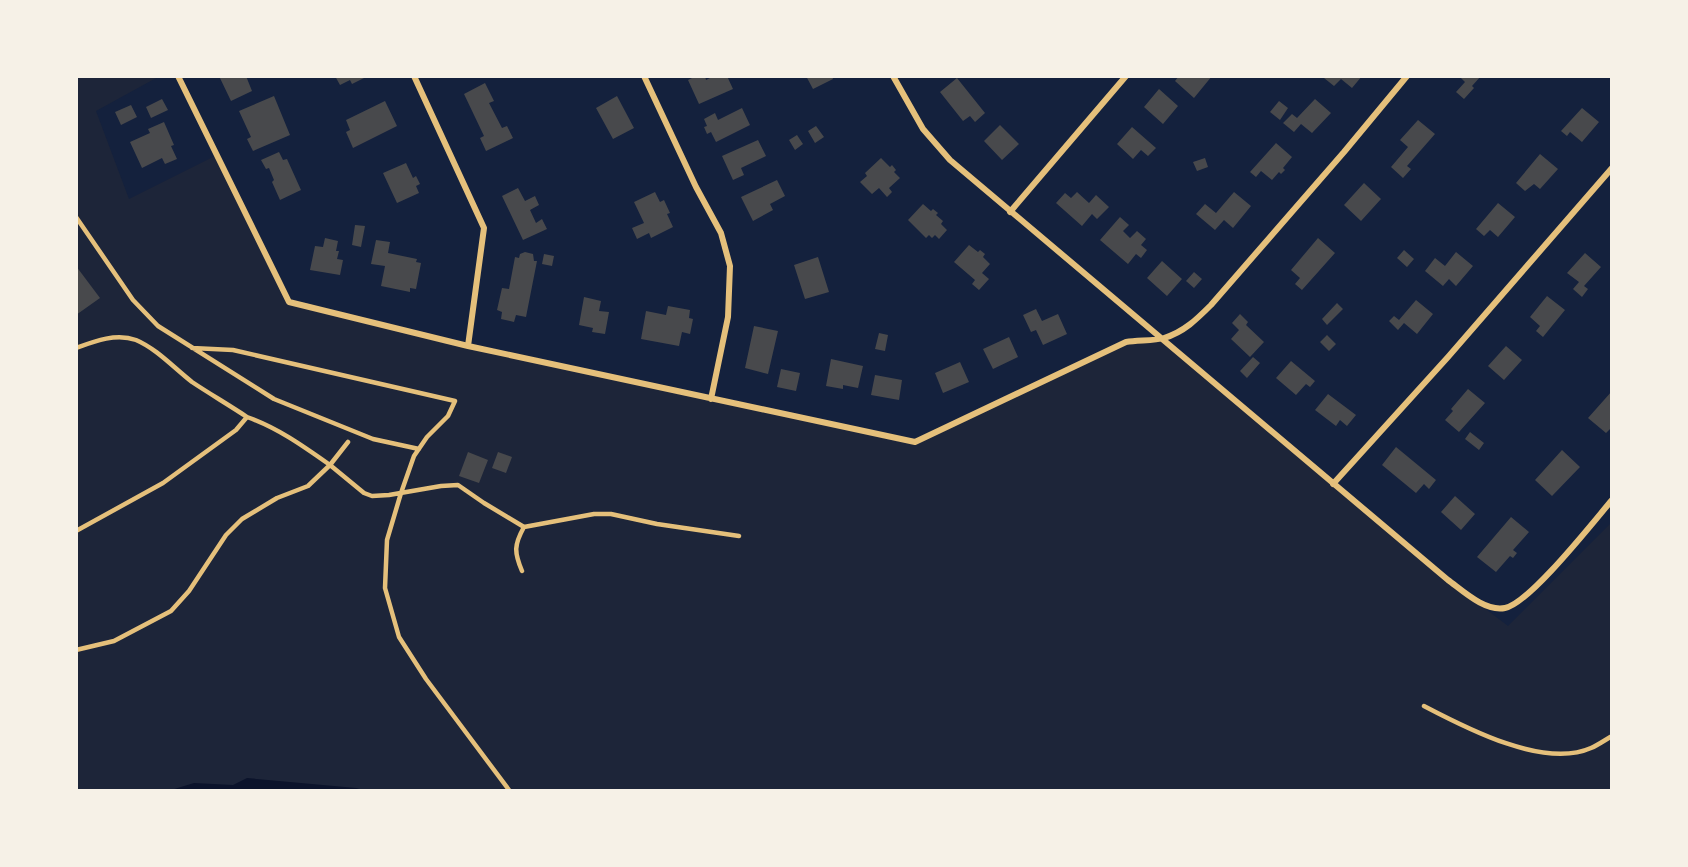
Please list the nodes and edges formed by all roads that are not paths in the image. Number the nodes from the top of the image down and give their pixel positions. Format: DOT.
graph roads {
  1 [pos="178,76"];
  2 [pos="414,76"];
  3 [pos="644,76"];
  4 [pos="893,76"];
  5 [pos="1126,76"];
  6 [pos="1407,76"];
  7 [pos="1611,168"];
  8 [pos="1010,212"];
  9 [pos="76,217"];
  10 [pos="1162,339"];
  11 [pos="468,346"];
  12 [pos="76,348"];
  13 [pos="192,348"];
  14 [pos="711,399"];
  15 [pos="247,417"];
  16 [pos="348,441"];
  17 [pos="419,449"];
  18 [pos="330,465"];
  19 [pos="1333,484"];
  20 [pos="401,493"];
  21 [pos="1611,500"];
  22 [pos="524,527"];
  23 [pos="76,531"];
  24 [pos="739,536"];
  25 [pos="522,571"];
  26 [pos="76,650"];
  27 [pos="1424,706"];
  28 [pos="1611,736"];
  29 [pos="509,790"];
  1 -- 11 [label="street"];
  2 -- 11 [label="street"];
  3 -- 14 [label="street"];
  4 -- 8 [label="street"];
  5 -- 8 [label="street"];
  6 -- 10 [label="street"];
  7 -- 19 [label="street"];
  8 -- 10 [label="street"];
  9 -- 13 [label="lane"];
  10 -- 14 [label="street"];
  10 -- 19 [label="street"];
  11 -- 14 [label="street"];
  12 -- 15 [label="lane"];
  13 -- 17 [label="lane"];
  13 -- 17 [label="lane"];
  15 -- 18 [label="lane"];
  15 -- 23 [label="lane"];
  16 -- 18 [label="lane"];
  17 -- 20 [label="lane"];
  18 -- 20 [label="lane"];
  18 -- 26 [label="lane"];
  19 -- 21 [label="street"];
  20 -- 22 [label="lane"];
  20 -- 29 [label="lane"];
  22 -- 24 [label="lane"];
  22 -- 25 [label="lane"];
  27 -- 28 [label="lane"];
}
